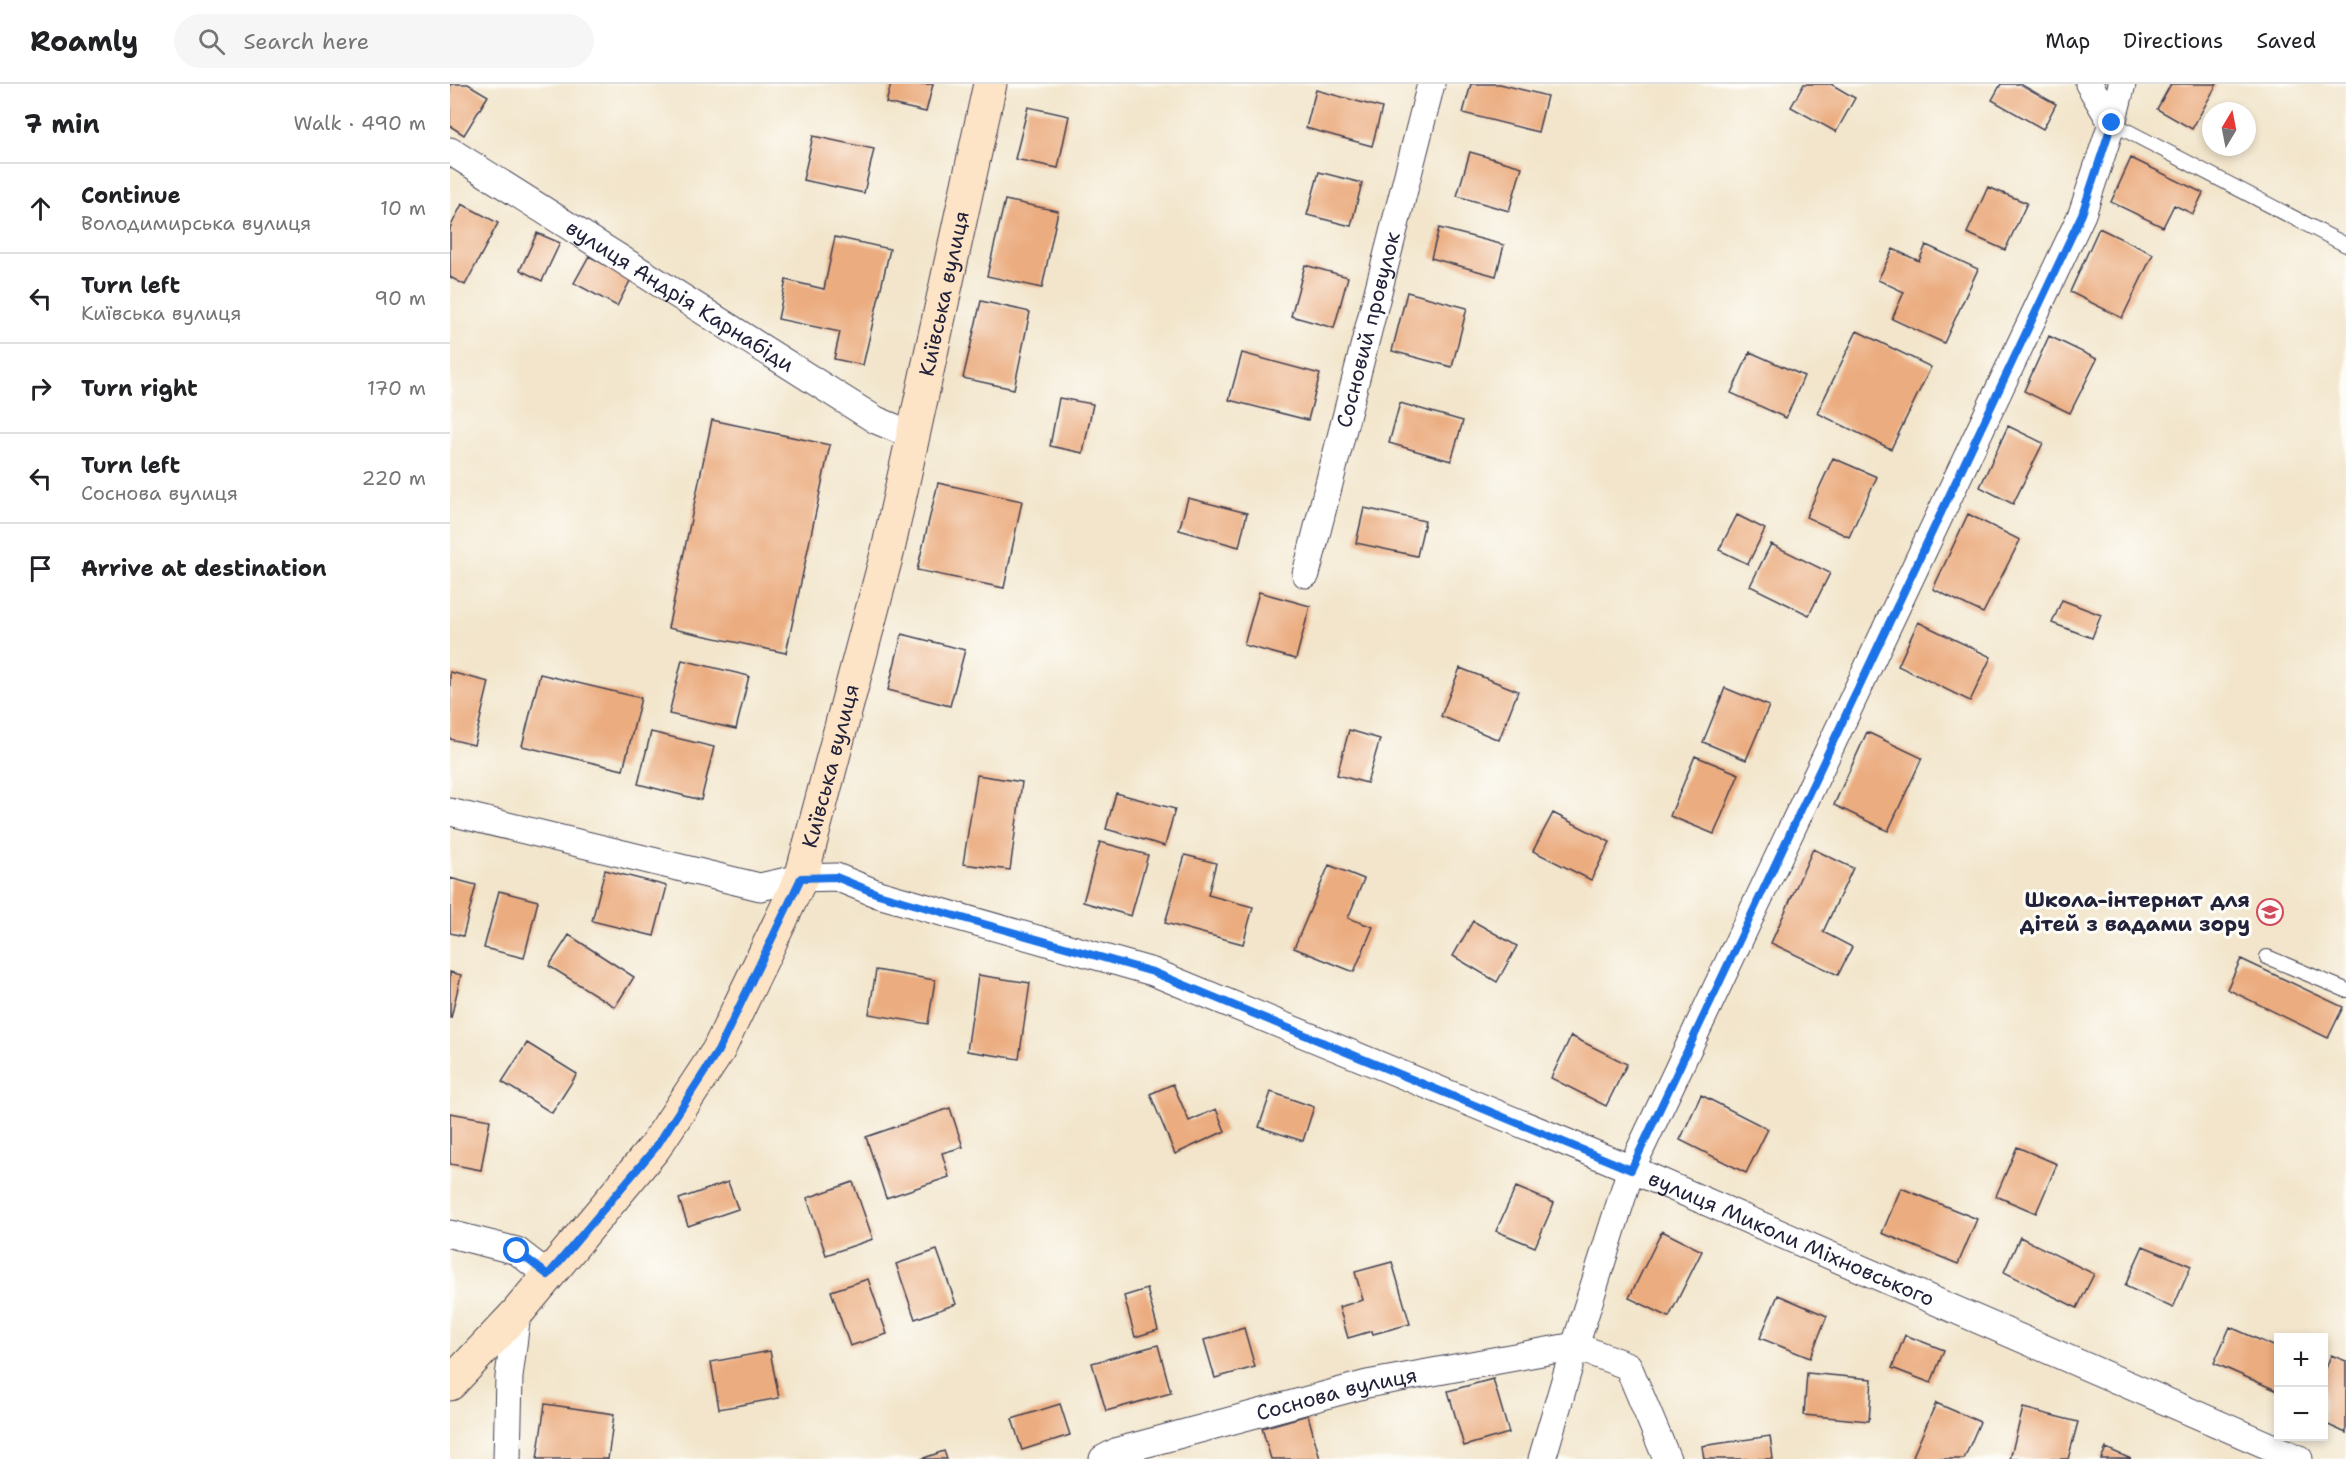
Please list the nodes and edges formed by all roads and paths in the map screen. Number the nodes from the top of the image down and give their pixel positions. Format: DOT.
graph roads {
  1 [pos="990,84"];
  2 [pos="1431,84"];
  3 [pos="2090,84"];
  4 [pos="2122,84"];
  5 [pos="2112,123"];
  6 [pos="450,151"];
  7 [pos="2346,245"];
  8 [pos="912,435"];
  9 [pos="1306,574"];
  10 [pos="450,812"];
  11 [pos="801,878"];
  12 [pos="2267,957"];
  13 [pos="2346,990"];
  14 [pos="1631,1170"];
  15 [pos="450,1234"];
  16 [pos="548,1275"];
  17 [pos="517,1313"];
  18 [pos="1575,1346"];
  19 [pos="450,1384"];
  20 [pos="507,1459"];
  21 [pos="1103,1459"];
  22 [pos="1542,1459"];
  23 [pos="1667,1459"];
  24 [pos="2300,1459"];
  1 -- 8 [label="main road, Київська вулиця"];
  2 -- 9 [label="street, Сосновий провулок"];
  3 -- 5 [label="street"];
  4 -- 5 [label="street"];
  5 -- 7 [label="lane"];
  5 -- 14 [label="street"];
  6 -- 8 [label="street, вулиця Андрія Карнабіди"];
  8 -- 11 [label="main road, Київська вулиця"];
  10 -- 11 [label="street, вулиця Миколи Міхновського"];
  11 -- 14 [label="street, вулиця Миколи Міхновського"];
  11 -- 16 [label="main road, Київська вулиця"];
  12 -- 13 [label="lane"];
  14 -- 18 [label="street"];
  14 -- 24 [label="street, вулиця Миколи Міхновського"];
  15 -- 16 [label="street"];
  16 -- 17 [label="main road, Київська вулиця"];
  17 -- 19 [label="main road, Київська вулиця"];
  17 -- 20 [label="street"];
  18 -- 21 [label="street, Соснова вулиця"];
  18 -- 22 [label="street"];
  18 -- 23 [label="street"];
}
